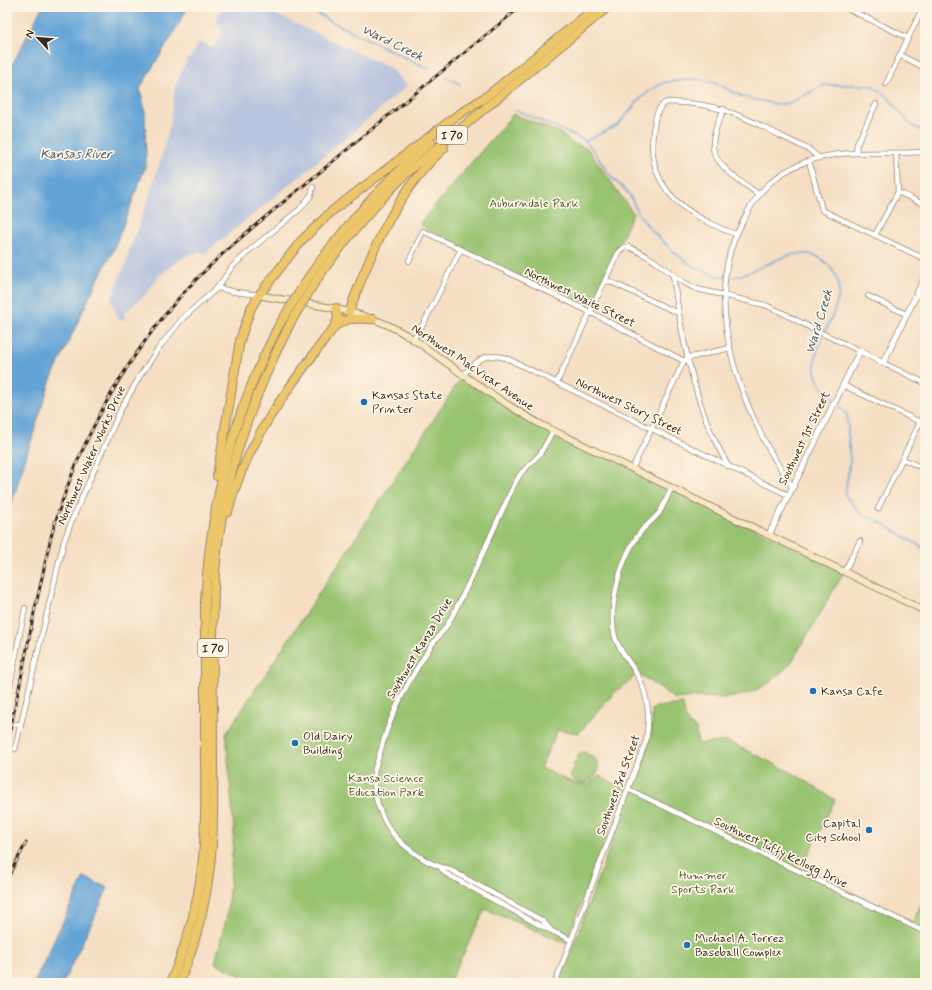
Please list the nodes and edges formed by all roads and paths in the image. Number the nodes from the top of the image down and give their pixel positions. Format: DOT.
graph roads {
  1 [pos="596,7"];
  2 [pos="608,7"];
  3 [pos="844,7"];
  4 [pos="923,7"];
  5 [pos="908,38"];
  6 [pos="900,56"];
  7 [pos="925,68"];
  8 [pos="886,84"];
  9 [pos="485,97"];
  10 [pos="876,104"];
  11 [pos="724,109"];
  12 [pos="474,118"];
  13 [pos="856,152"];
  14 [pos="925,152"];
  15 [pos="896,153"];
  16 [pos="820,158"];
  17 [pos="809,161"];
  18 [pos="313,187"];
  19 [pos="898,192"];
  20 [pos="758,194"];
  21 [pos="925,205"];
  22 [pos="736,234"];
  23 [pos="875,235"];
  24 [pos="461,249"];
  25 [pos="925,259"];
  26 [pos="409,261"];
  27 [pos="673,275"];
  28 [pos="925,277"];
  29 [pos="311,280"];
  30 [pos="605,282"];
  31 [pos="217,288"];
  32 [pos="259,295"];
  33 [pos="725,295"];
  34 [pos="868,296"];
  35 [pos="336,308"];
  36 [pos="349,312"];
  37 [pos="590,312"];
  38 [pos="678,313"];
  39 [pos="906,314"];
  40 [pos="373,319"];
  41 [pos="335,326"];
  42 [pos="413,339"];
  43 [pos="730,348"];
  44 [pos="860,351"];
  45 [pos="686,359"];
  46 [pos="883,362"];
  47 [pos="463,375"];
  48 [pos="557,382"];
  49 [pos="925,383"];
  50 [pos="843,385"];
  51 [pos="925,412"];
  52 [pos="922,424"];
  53 [pos="652,429"];
  54 [pos="552,431"];
  55 [pos="903,458"];
  56 [pos="728,466"];
  57 [pos="632,469"];
  58 [pos="925,469"];
  59 [pos="792,487"];
  60 [pos="671,488"];
  61 [pos="788,495"];
  62 [pos="878,509"];
  63 [pos="212,524"];
  64 [pos="769,535"];
  65 [pos="860,541"];
  66 [pos="216,564"];
  67 [pos="844,572"];
  68 [pos="25,608"];
  69 [pos="925,612"];
  70 [pos="7,700"];
  71 [pos="7,722"];
  72 [pos="21,725"];
  73 [pos="15,749"];
  74 [pos="628,789"];
  75 [pos="925,932"];
  76 [pos="571,940"];
  77 [pos="170,983"];
  78 [pos="179,983"];
  79 [pos="555,983"];
  1 -- 9 [label="highway, I 70"];
  2 -- 12 [label="highway, I 70"];
  3 -- 5 [label="street"];
  4 -- 5 [label="street"];
  5 -- 6 [label="street"];
  6 -- 7 [label="street"];
  6 -- 8 [label="street"];
  9 -- 29 [label="highway, I 70"];
  9 -- 32 [label="highway"];
  10 -- 13 [label="street"];
  11 -- 16 [label="street"];
  11 -- 20 [label="street"];
  11 -- 22 [label="street"];
  12 -- 29 [label="highway, I 70"];
  12 -- 36 [label="highway"];
  13 -- 15 [label="street"];
  13 -- 16 [label="street"];
  14 -- 15 [label="street"];
  15 -- 19 [label="street"];
  16 -- 17 [label="street"];
  17 -- 20 [label="street"];
  17 -- 23 [label="street"];
  18 -- 31 [label="street, Northwest Water Works Drive"];
  19 -- 21 [label="street"];
  19 -- 23 [label="street"];
  20 -- 22 [label="street"];
  22 -- 33 [label="street"];
  23 -- 25 [label="street"];
  24 -- 26 [label="street, Northwest Waite Street"];
  24 -- 37 [label="street, Northwest Waite Street"];
  24 -- 42 [label="street"];
  27 -- 30 [label="street"];
  27 -- 33 [label="street"];
  27 -- 38 [label="street"];
  28 -- 39 [label="street"];
  29 -- 63 [label="highway, I 70, bridge"];
  29 -- 66 [label="highway, I 70, bridge"];
  30 -- 37 [label="street"];
  30 -- 38 [label="street"];
  31 -- 32 [label="street, Northwest MacVicar Avenue"];
  31 -- 72 [label="street, Northwest Water Works Drive"];
  32 -- 35 [label="main road, Northwest MacVicar Avenue"];
  32 -- 63 [label="highway"];
  33 -- 43 [label="street"];
  33 -- 44 [label="street"];
  34 -- 39 [label="street"];
  35 -- 36 [label="main road, Northwest MacVicar Avenue"];
  35 -- 41 [label="highway"];
  36 -- 40 [label="main road, Northwest MacVicar Avenue"];
  37 -- 45 [label="street, Northwest Waite Street"];
  37 -- 48 [label="street"];
  38 -- 45 [label="street"];
  39 -- 46 [label="street"];
  40 -- 41 [label="highway"];
  40 -- 42 [label="main road, Northwest MacVicar Avenue"];
  41 -- 66 [label="highway"];
  42 -- 47 [label="main road, Northwest MacVicar Avenue"];
  43 -- 45 [label="street"];
  43 -- 59 [label="street"];
  44 -- 46 [label="street"];
  44 -- 50 [label="street, Southwest 1st Street"];
  45 -- 53 [label="street"];
  45 -- 56 [label="street"];
  46 -- 49 [label="street"];
  47 -- 48 [label="street, Northwest Story Street"];
  47 -- 54 [label="main road, Northwest MacVicar Avenue"];
  48 -- 53 [label="street, Northwest Story Street"];
  50 -- 52 [label="street"];
  50 -- 59 [label="street, Southwest 1st Street"];
  51 -- 52 [label="street"];
  52 -- 55 [label="street"];
  53 -- 56 [label="street, Northwest Story Street"];
  53 -- 57 [label="street"];
  54 -- 57 [label="main road, Northwest MacVicar Avenue"];
  54 -- 76 [label="street, Southwest Kanza Drive"];
  55 -- 58 [label="street"];
  55 -- 62 [label="street"];
  56 -- 61 [label="street, Northwest Story Street"];
  57 -- 60 [label="main road, Northwest MacVicar Avenue"];
  59 -- 61 [label="street, Southwest 1st Street"];
  60 -- 64 [label="main road, Northwest MacVicar Avenue"];
  60 -- 74 [label="street, Southwest 3rd Street"];
  61 -- 64 [label="street, Southwest 1st Street"];
  63 -- 77 [label="highway, I 70"];
  64 -- 67 [label="main road, Northwest MacVicar Avenue"];
  65 -- 67 [label="street"];
  66 -- 78 [label="highway, I 70"];
  67 -- 69 [label="main road, Northwest MacVicar Avenue"];
  68 -- 70 [label="street"];
  71 -- 72 [label="street"];
  72 -- 73 [label="street, Northwest Water Works Drive"];
  74 -- 75 [label="street, Southwest Tuffy Kellogg Drive"];
  74 -- 76 [label="street, Southwest 3rd Street"];
  76 -- 79 [label="street, Southwest 3rd Street"];
}
